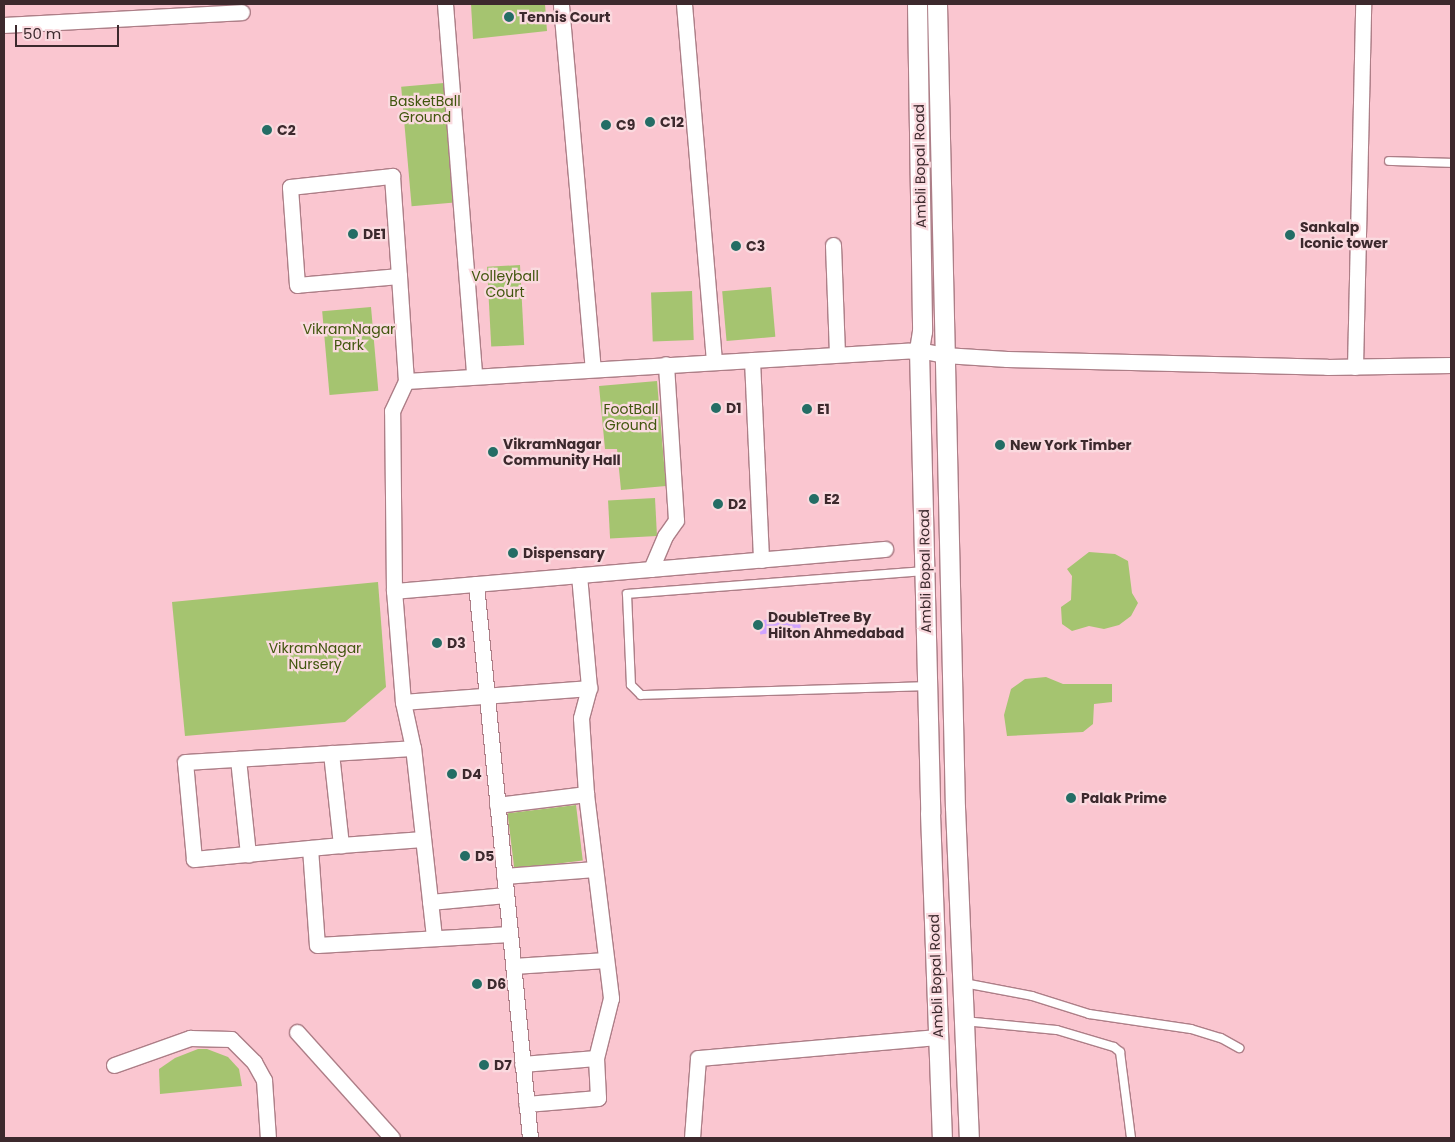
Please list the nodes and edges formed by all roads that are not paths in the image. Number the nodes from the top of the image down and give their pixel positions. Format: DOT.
graph roads {
  1 [pos="445,4"];
  2 [pos="684,4"];
  3 [pos="917,4"];
  4 [pos="937,4"];
  5 [pos="1363,4"];
  6 [pos="561,5"];
  7 [pos="242,12"];
  8 [pos="4,26"];
  9 [pos="1389,161"];
  10 [pos="1451,163"];
  11 [pos="833,245"];
  12 [pos="399,276"];
  13 [pos="919,350"];
  14 [pos="837,354"];
  15 [pos="944,355"];
  16 [pos="752,360"];
  17 [pos="714,362"];
  18 [pos="666,364"];
  19 [pos="1451,365"];
  20 [pos="1356,366"];
  21 [pos="593,369"];
  22 [pos="474,376"];
  23 [pos="406,381"];
  24 [pos="885,549"];
  25 [pos="761,560"];
  26 [pos="651,569"];
  27 [pos="926,571"];
  28 [pos="579,575"];
  29 [pos="476,584"];
  30 [pos="394,591"];
  31 [pos="928,686"];
  32 [pos="589,688"];
  33 [pos="486,696"];
  34 [pos="403,702"];
  35 [pos="413,748"];
  36 [pos="330,753"];
  37 [pos="238,759"];
  38 [pos="586,794"];
  39 [pos="497,805"];
  40 [pos="423,839"];
  41 [pos="341,845"];
  42 [pos="310,848"];
  43 [pos="248,854"];
  44 [pos="595,868"];
  45 [pos="504,876"];
  46 [pos="506,895"];
  47 [pos="430,902"];
  48 [pos="510,934"];
  49 [pos="434,936"];
  50 [pos="606,960"];
  51 [pos="513,966"];
  52 [pos="962,983"];
  53 [pos="964,1021"];
  54 [pos="296,1032"];
  55 [pos="938,1037"];
  56 [pos="1239,1048"];
  57 [pos="596,1058"];
  58 [pos="522,1064"];
  59 [pos="114,1065"];
  60 [pos="526,1104"];
  61 [pos="268,1138"];
  62 [pos="392,1138"];
  63 [pos="530,1138"];
  64 [pos="692,1138"];
  65 [pos="942,1138"];
  66 [pos="968,1138"];
  67 [pos="1131,1138"];
  1 -- 22 [label="street"];
  2 -- 17 [label="street"];
  3 -- 13 [label="street, Ambli Bopal Road"];
  4 -- 15 [label="street, Ambli Bopal Road"];
  5 -- 20 [label="street"];
  6 -- 21 [label="street"];
  7 -- 8 [label="street"];
  9 -- 10 [label="lane"];
  11 -- 14 [label="street"];
  12 -- 12 [label="street"];
  12 -- 23 [label="street"];
  13 -- 14 [label="street"];
  13 -- 15 [label="street"];
  13 -- 27 [label="street, Ambli Bopal Road"];
  14 -- 16 [label="street"];
  15 -- 20 [label="street"];
  15 -- 52 [label="street, Ambli Bopal Road"];
  16 -- 17 [label="street"];
  16 -- 25 [label="street"];
  17 -- 18 [label="street"];
  18 -- 21 [label="street"];
  18 -- 26 [label="street"];
  19 -- 20 [label="street"];
  21 -- 22 [label="street"];
  22 -- 23 [label="street"];
  23 -- 30 [label="street"];
  24 -- 25 [label="street"];
  25 -- 26 [label="street"];
  26 -- 28 [label="street"];
  27 -- 31 [label="street, Ambli Bopal Road"];
  27 -- 31 [label="lane"];
  28 -- 29 [label="street"];
  28 -- 32 [label="street"];
  29 -- 30 [label="street"];
  29 -- 33 [label="street"];
  30 -- 34 [label="street"];
  31 -- 55 [label="street, Ambli Bopal Road"];
  32 -- 33 [label="street"];
  32 -- 38 [label="street"];
  33 -- 34 [label="street"];
  33 -- 39 [label="street"];
  34 -- 35 [label="street"];
  35 -- 36 [label="street"];
  35 -- 40 [label="street"];
  36 -- 37 [label="street"];
  36 -- 41 [label="street"];
  37 -- 43 [label="street"];
  37 -- 43 [label="street"];
  38 -- 39 [label="street"];
  38 -- 44 [label="street"];
  39 -- 45 [label="street"];
  40 -- 41 [label="street"];
  40 -- 47 [label="street"];
  41 -- 42 [label="street"];
  42 -- 43 [label="street"];
  42 -- 49 [label="street"];
  44 -- 45 [label="street"];
  44 -- 50 [label="street"];
  45 -- 46 [label="street"];
  46 -- 47 [label="street"];
  46 -- 48 [label="street"];
  47 -- 49 [label="street"];
  48 -- 49 [label="street"];
  48 -- 51 [label="street"];
  50 -- 51 [label="street"];
  50 -- 57 [label="street"];
  51 -- 58 [label="street"];
  52 -- 53 [label="street, Ambli Bopal Road"];
  52 -- 56 [label="lane"];
  53 -- 66 [label="street, Ambli Bopal Road"];
  53 -- 67 [label="lane"];
  54 -- 62 [label="street"];
  55 -- 64 [label="street"];
  55 -- 65 [label="street, Ambli Bopal Road"];
  57 -- 58 [label="street"];
  57 -- 60 [label="street"];
  58 -- 60 [label="street"];
  59 -- 61 [label="street"];
  60 -- 63 [label="street"];
}
